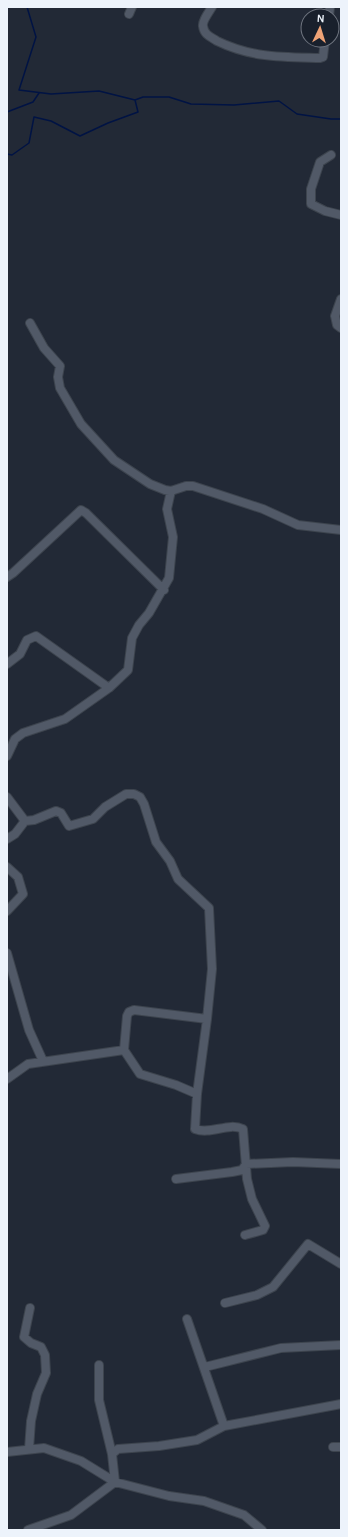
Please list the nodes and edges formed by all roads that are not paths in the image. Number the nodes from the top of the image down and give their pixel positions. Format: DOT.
graph roads {
  1 [pos="212,7"];
  2 [pos="325,48"];
  3 [pos="331,155"];
  4 [pos="341,215"];
  5 [pos="341,299"];
  6 [pos="30,323"];
  7 [pos="341,328"];
  8 [pos="171,491"];
  9 [pos="341,530"];
  10 [pos="7,576"];
  11 [pos="164,590"];
  12 [pos="7,664"];
  13 [pos="109,688"];
  14 [pos="7,756"];
  15 [pos="7,797"];
  16 [pos="25,820"];
  17 [pos="7,839"];
  18 [pos="7,867"];
  19 [pos="7,911"];
  20 [pos="7,953"];
  21 [pos="207,1019"];
  22 [pos="124,1050"];
  23 [pos="43,1062"];
  24 [pos="7,1079"];
  25 [pos="197,1094"];
  26 [pos="246,1164"];
  27 [pos="341,1164"];
  28 [pos="176,1179"];
  29 [pos="245,1235"];
  30 [pos="341,1264"];
  31 [pos="226,1303"];
  32 [pos="30,1308"];
  33 [pos="187,1319"];
  34 [pos="341,1344"];
  35 [pos="99,1365"];
  36 [pos="205,1367"];
  37 [pos="341,1404"];
  38 [pos="224,1426"];
  39 [pos="29,1449"];
  40 [pos="7,1452"];
  41 [pos="112,1454"];
  42 [pos="115,1482"];
  43 [pos="28,1530"];
  44 [pos="262,1530"];
  1 -- 2 [label="street"];
  3 -- 4 [label="street"];
  5 -- 7 [label="street"];
  6 -- 8 [label="street"];
  8 -- 9 [label="street"];
  8 -- 11 [label="street"];
  10 -- 11 [label="street"];
  11 -- 13 [label="street"];
  12 -- 13 [label="street"];
  13 -- 14 [label="street"];
  15 -- 16 [label="street"];
  16 -- 17 [label="street"];
  16 -- 21 [label="street"];
  18 -- 19 [label="street"];
  20 -- 23 [label="street"];
  21 -- 22 [label="street"];
  21 -- 25 [label="street"];
  22 -- 23 [label="street"];
  22 -- 25 [label="street"];
  23 -- 24 [label="street"];
  25 -- 26 [label="street"];
  26 -- 27 [label="street"];
  26 -- 28 [label="street"];
  26 -- 29 [label="street"];
  30 -- 31 [label="street"];
  32 -- 39 [label="street"];
  33 -- 36 [label="street"];
  34 -- 36 [label="street"];
  35 -- 41 [label="street"];
  36 -- 38 [label="street"];
  37 -- 38 [label="street"];
  38 -- 41 [label="street"];
  39 -- 40 [label="street"];
  39 -- 42 [label="street"];
  41 -- 42 [label="street"];
  42 -- 43 [label="street"];
  42 -- 44 [label="street"];
}
